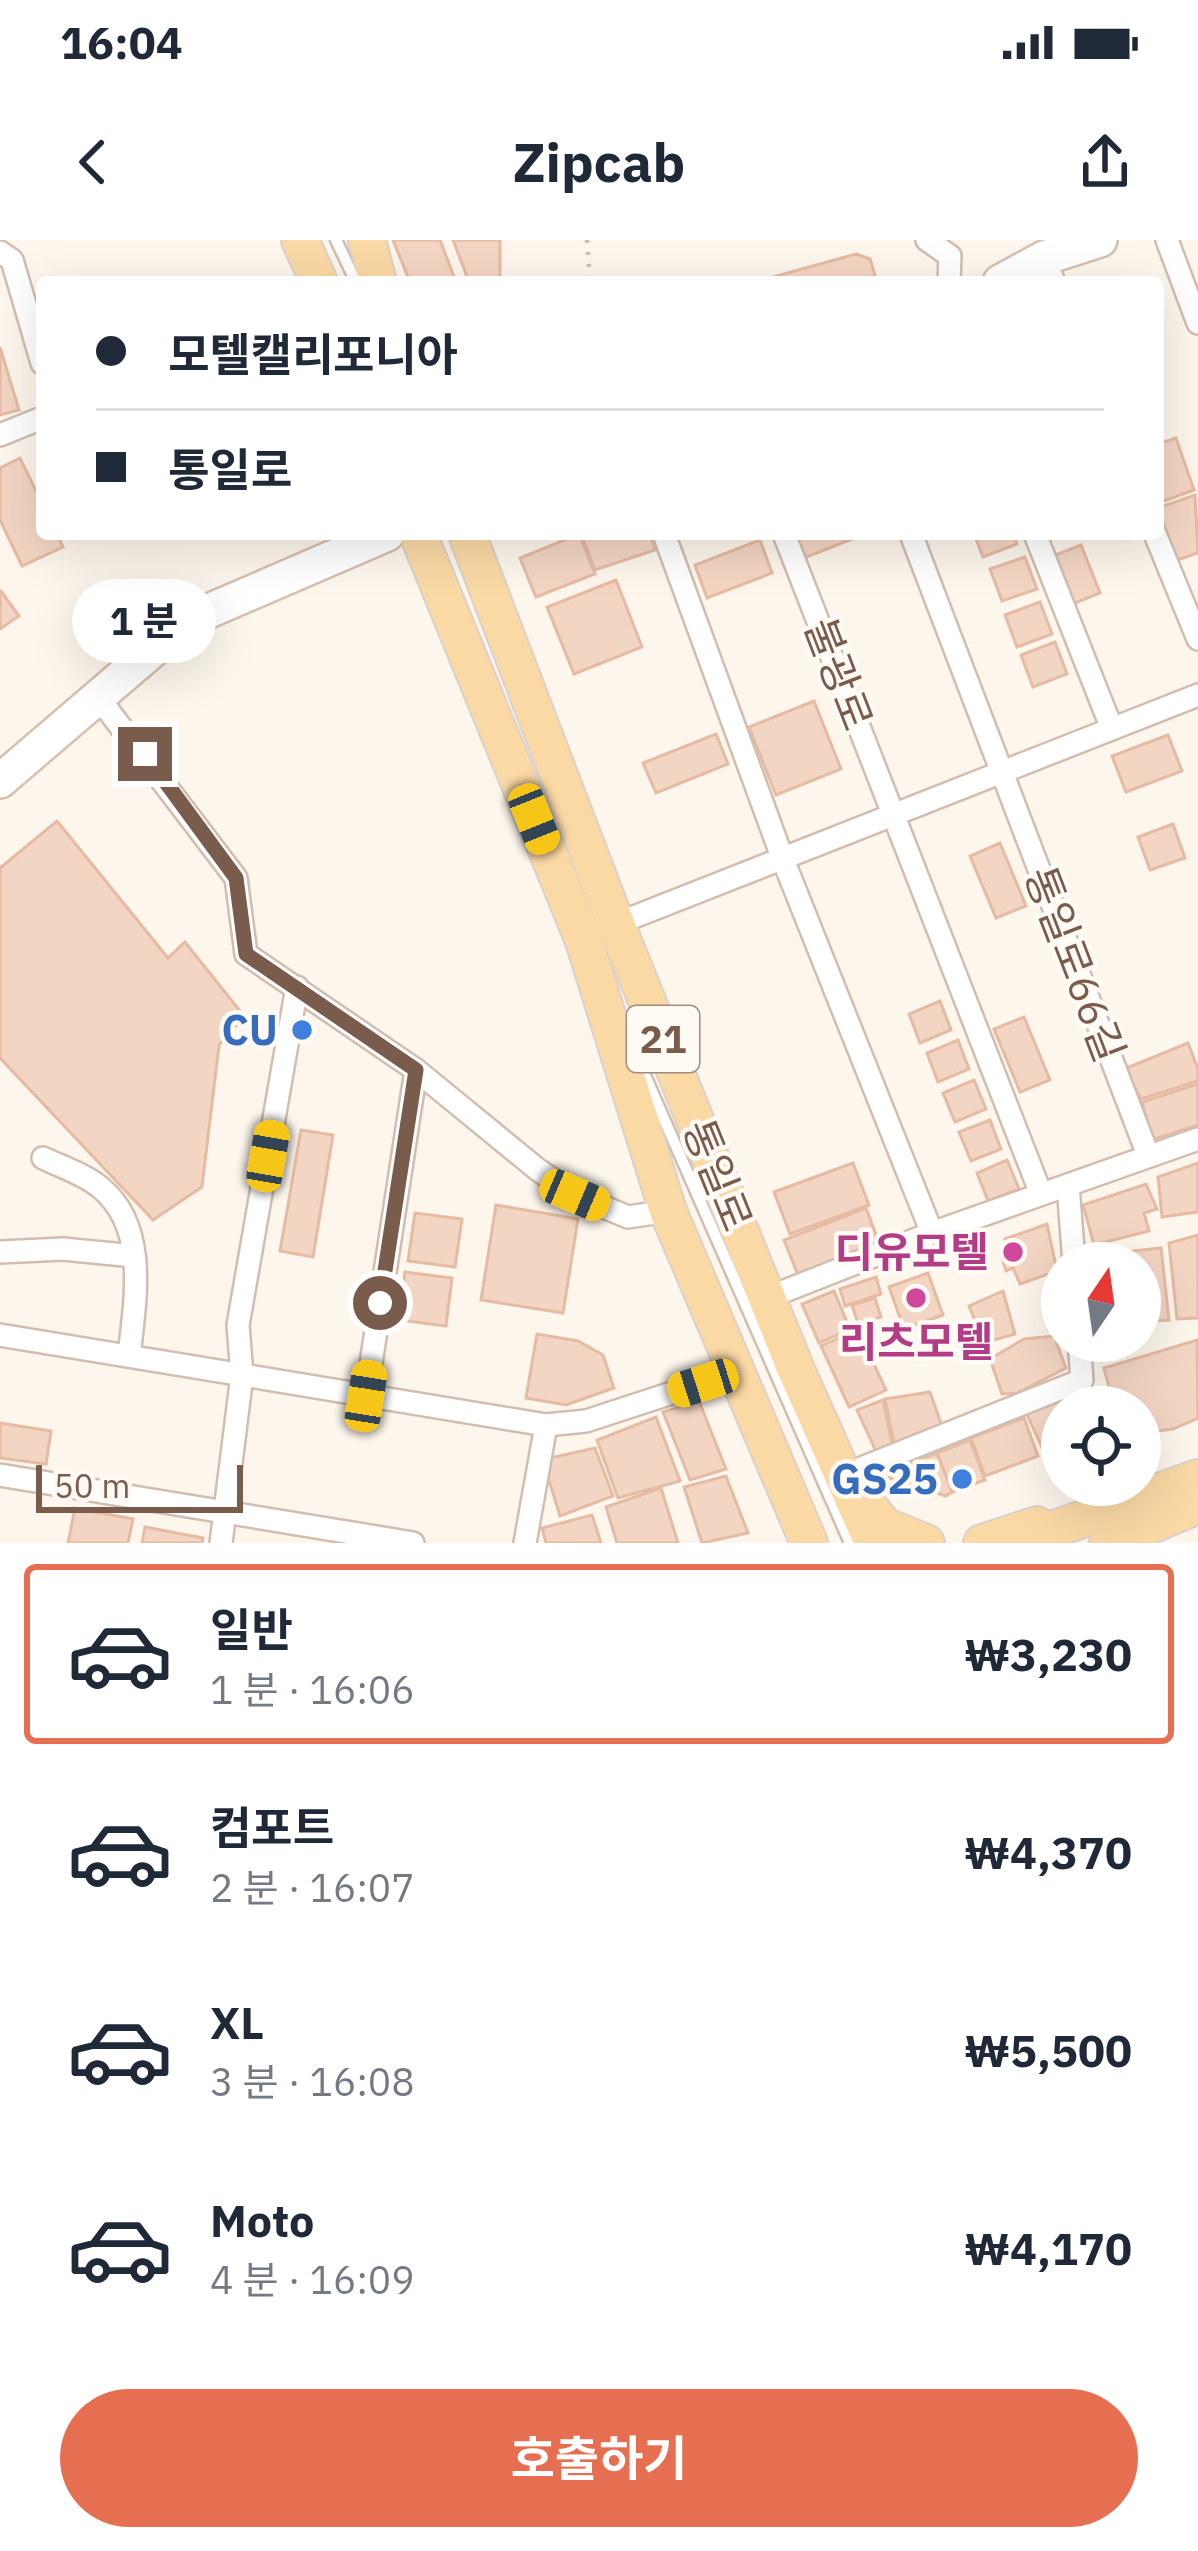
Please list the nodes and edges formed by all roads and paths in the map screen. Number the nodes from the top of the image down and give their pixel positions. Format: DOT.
graph roads {
  1 [pos="300,240"];
  2 [pos="336,240"];
  3 [pos="367,240"];
  4 [pos="587,240"];
  5 [pos="927,240"];
  6 [pos="1100,240"];
  7 [pos="1167,240"];
  8 [pos="0,252"];
  9 [pos="1049,270"];
  10 [pos="316,276"];
  11 [pos="353,276"];
  12 [pos="377,276"];
  13 [pos="590,276"];
  14 [pos="949,276"];
  15 [pos="1198,323"];
  16 [pos="36,342"];
  17 [pos="36,420"];
  18 [pos="0,435"];
  19 [pos="373,540"];
  20 [pos="421,540"];
  21 [pos="469,540"];
  22 [pos="666,540"];
  23 [pos="786,540"];
  24 [pos="913,540"];
  25 [pos="1037,540"];
  26 [pos="1158,540"];
  27 [pos="1198,640"];
  28 [pos="1198,694"];
  29 [pos="98,697"];
  30 [pos="1112,729"];
  31 [pos="1002,772"];
  32 [pos="0,781"];
  33 [pos="894,814"];
  34 [pos="782,857"];
  35 [pos="600,932"];
  36 [pos="297,987"];
  37 [pos="416,1070"];
  38 [pos="1198,1139"];
  39 [pos="1148,1155"];
  40 [pos="43,1158"];
  41 [pos="1068,1185"];
  42 [pos="1042,1194"];
  43 [pos="668,1211"];
  44 [pos="932,1233"];
  45 [pos="1072,1242"];
  46 [pos="0,1252"];
  47 [pos="134,1256"];
  48 [pos="767,1298"];
  49 [pos="0,1335"];
  50 [pos="129,1356"];
  51 [pos="1081,1362"];
  52 [pos="734,1373"];
  53 [pos="242,1376"];
  54 [pos="366,1396"];
  55 [pos="546,1425"];
  56 [pos="0,1475"];
  57 [pos="844,1475"];
  58 [pos="1198,1478"];
  59 [pos="1198,1505"];
  60 [pos="227,1513"];
  61 [pos="1076,1521"];
  62 [pos="221,1543"];
  63 [pos="413,1543"];
  64 [pos="525,1543"];
  65 [pos="809,1543"];
  66 [pos="850,1543"];
  67 [pos="873,1543"];
  68 [pos="926,1543"];
  69 [pos="982,1543"];
  70 [pos="1015,1543"];
  71 [pos="1108,1543"];
  1 -- 10 [label="main road"];
  2 -- 11 [label="lane"];
  3 -- 12 [label="main road"];
  4 -- 13 [label="path"];
  5 -- 14 [label="street"];
  6 -- 9 [label="main road"];
  7 -- 15 [label="street"];
  8 -- 16 [label="street"];
  17 -- 18 [label="street"];
  19 -- 29 [label="main road"];
  20 -- 35 [label="main road, 통일로 / 21"];
  21 -- 35 [label="main road, 통일로 / 21"];
  22 -- 34 [label="street"];
  23 -- 33 [label="street, 불광로"];
  24 -- 31 [label="street"];
  25 -- 30 [label="street"];
  26 -- 27 [label="street"];
  28 -- 30 [label="street"];
  29 -- 32 [label="main road"];
  29 -- 36 [label="street, 통일로"];
  30 -- 31 [label="street"];
  31 -- 33 [label="street"];
  31 -- 39 [label="street, 통일로66길"];
  33 -- 34 [label="street"];
  33 -- 42 [label="street"];
  34 -- 35 [label="street"];
  34 -- 44 [label="street"];
  35 -- 43 [label="main road, 통일로 / 21"];
  35 -- 48 [label="main road, 통일로 / 21"];
  35 -- 66 [label="lane"];
  36 -- 37 [label="street, 통일로"];
  36 -- 53 [label="street"];
  37 -- 43 [label="street, 통일로"];
  37 -- 54 [label="street"];
  38 -- 39 [label="street"];
  39 -- 41 [label="street"];
  40 -- 47 [label="street"];
  41 -- 42 [label="street"];
  41 -- 45 [label="street"];
  42 -- 44 [label="street"];
  43 -- 52 [label="main road, 통일로 / 21"];
  44 -- 48 [label="street"];
  46 -- 47 [label="street"];
  47 -- 50 [label="street"];
  48 -- 57 [label="main road, 통일로 / 21"];
  49 -- 50 [label="street"];
  50 -- 53 [label="street"];
  51 -- 57 [label="street"];
  52 -- 55 [label="street"];
  52 -- 65 [label="main road, 통일로 / 21"];
  53 -- 54 [label="street"];
  53 -- 60 [label="street"];
  54 -- 55 [label="street"];
  55 -- 64 [label="street"];
  56 -- 60 [label="street"];
  57 -- 67 [label="main road, 통일로 / 21"];
  57 -- 68 [label="main road"];
  58 -- 61 [label="main road"];
  59 -- 71 [label="main road"];
  60 -- 62 [label="street"];
  60 -- 63 [label="street"];
  61 -- 69 [label="main road"];
  61 -- 70 [label="main road"];
}
